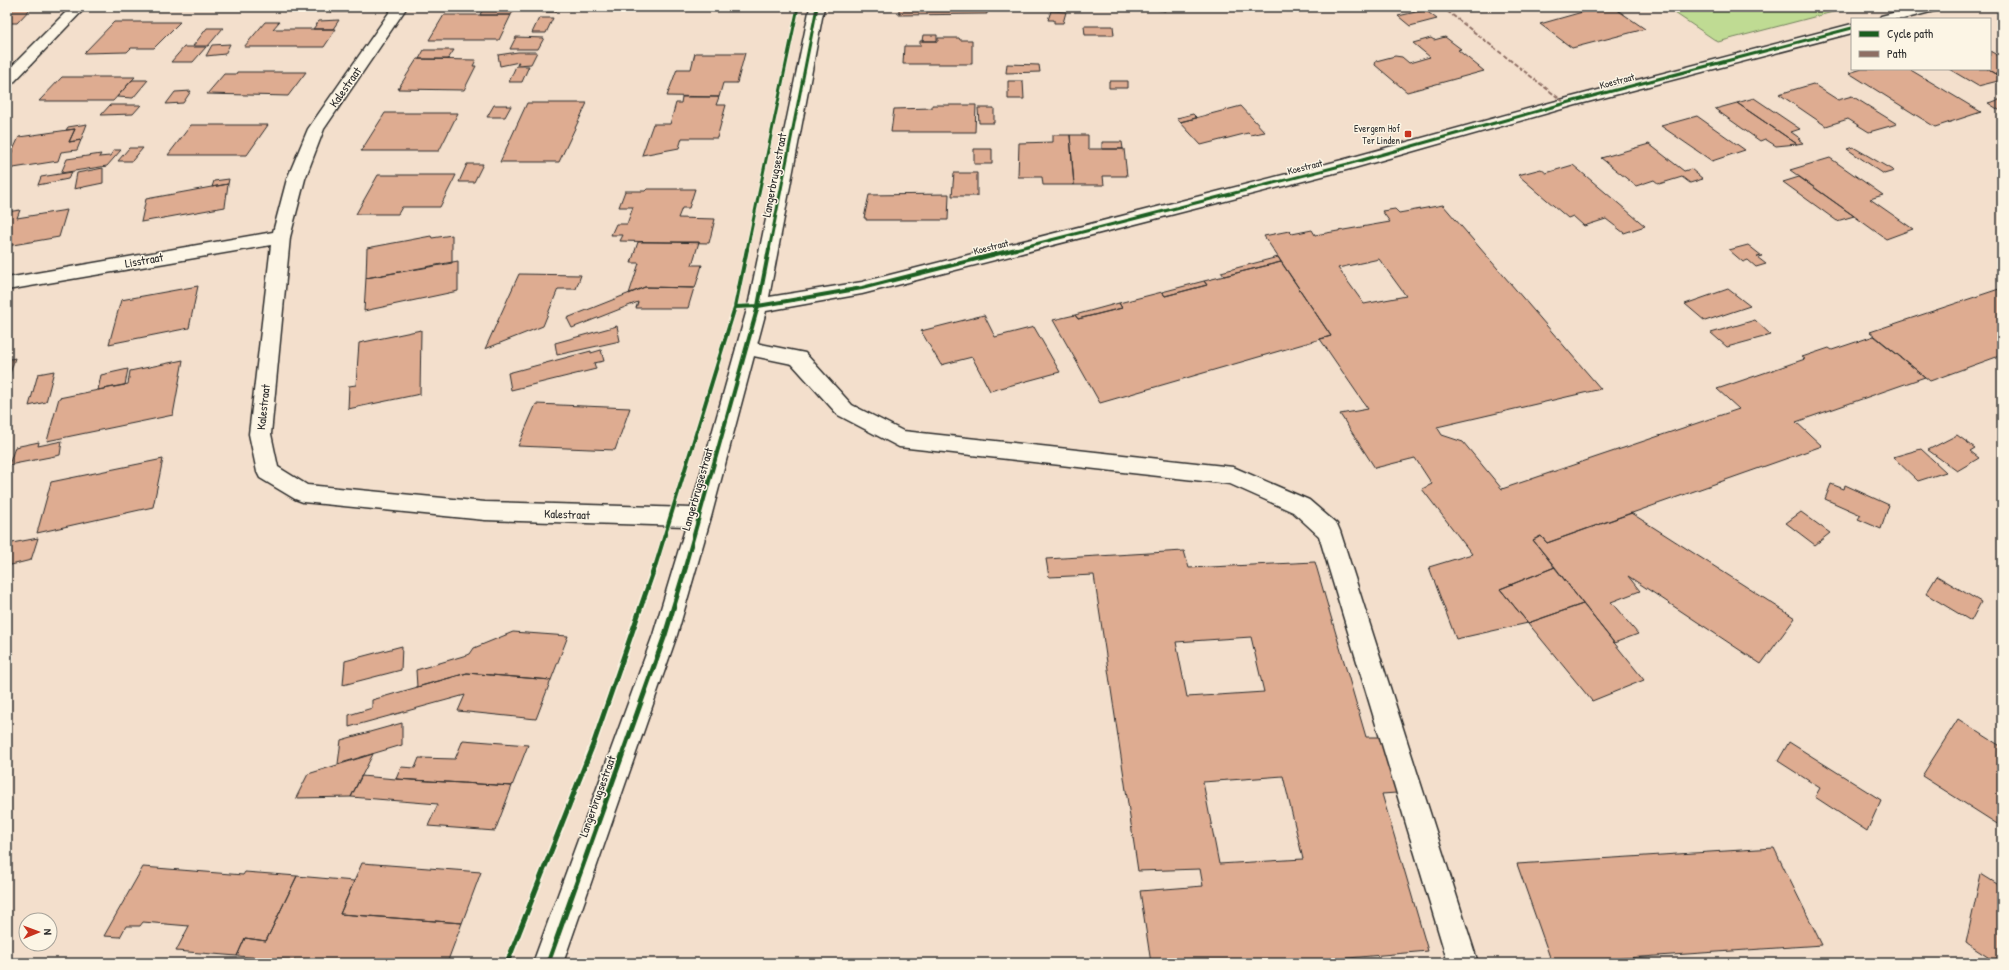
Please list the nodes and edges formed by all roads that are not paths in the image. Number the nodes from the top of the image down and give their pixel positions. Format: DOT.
graph roads {
  1 [pos="79,7"];
  2 [pos="400,7"];
  3 [pos="817,7"];
  4 [pos="1933,7"];
  5 [pos="1890,18"];
  6 [pos="1851,28"];
  7 [pos="7,80"];
  8 [pos="281,237"];
  9 [pos="7,284"];
  10 [pos="758,306"];
  11 [pos="746,348"];
  12 [pos="700,517"];
  13 [pos="548,963"];
  14 [pos="1464,963"];
  1 -- 7 [label="street"];
  2 -- 8 [label="street, Kalestraat"];
  3 -- 10 [label="street, Langerbrugsestraat"];
  4 -- 5 [label="street"];
  6 -- 10 [label="street, Koestraat"];
  8 -- 9 [label="street, Lisstraat"];
  8 -- 12 [label="street, Kalestraat"];
  10 -- 11 [label="street, Langerbrugsestraat"];
  11 -- 12 [label="street, Langerbrugsestraat"];
  11 -- 14 [label="street"];
  12 -- 13 [label="street, Langerbrugsestraat"];
}
